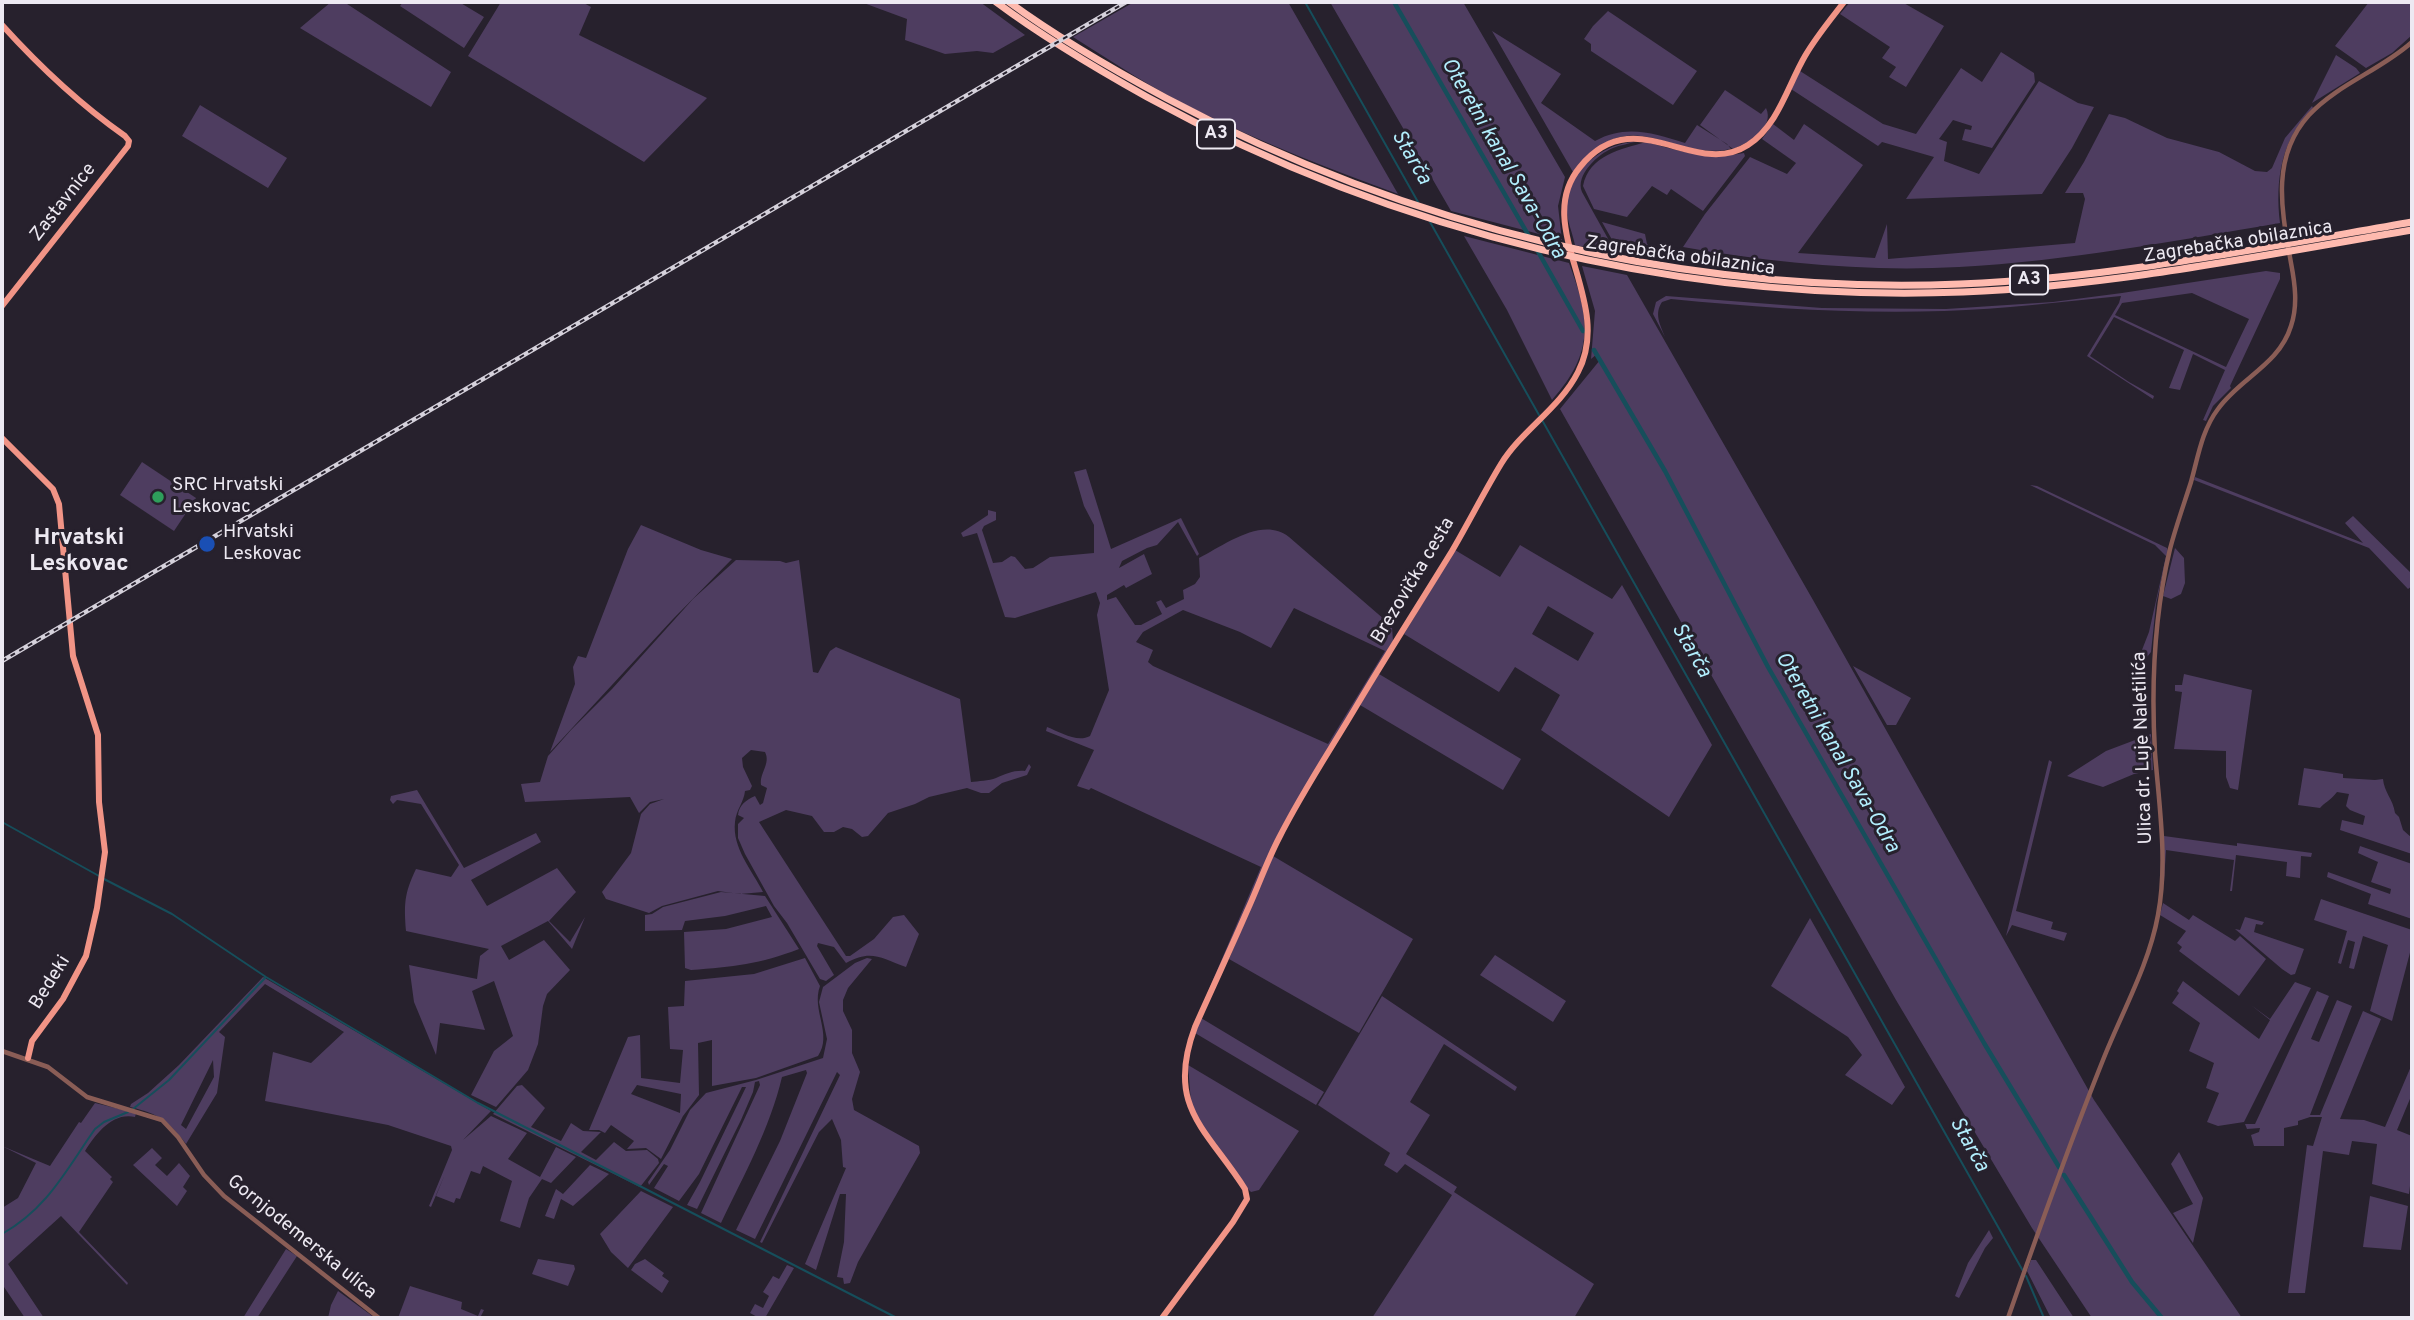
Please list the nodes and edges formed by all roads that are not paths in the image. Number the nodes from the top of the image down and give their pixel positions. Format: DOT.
graph roads {
  1 [pos="996,2"];
  2 [pos="1009,2"];
  3 [pos="1844,2"];
  4 [pos="2,24"];
  5 [pos="2412,42"];
  6 [pos="1385,199"];
  7 [pos="2412,222"];
  8 [pos="2412,230"];
  9 [pos="2,306"];
  10 [pos="2,438"];
  11 [pos="2,1051"];
  12 [pos="28,1058"];
  13 [pos="379,1318"];
  14 [pos="1162,1318"];
  15 [pos="2008,1318"];
  1 -- 6 [label="highway, Zagrebačka obilaznica / A3"];
  2 -- 6 [label="highway, Zagrebačka obilaznica / A3"];
  3 -- 14 [label="main road, Brezovička cesta"];
  4 -- 9 [label="main road, Zastavnice"];
  5 -- 15 [label="street, Ulica dr. Luje Naletilića"];
  6 -- 7 [label="highway, Zagrebačka obilaznica / A3"];
  6 -- 8 [label="highway, Zagrebačka obilaznica / A3"];
  10 -- 12 [label="main road, Bedeki"];
  11 -- 12 [label="street, Gornjodemerska ulica"];
  12 -- 13 [label="street, Gornjodemerska ulica"];
}
